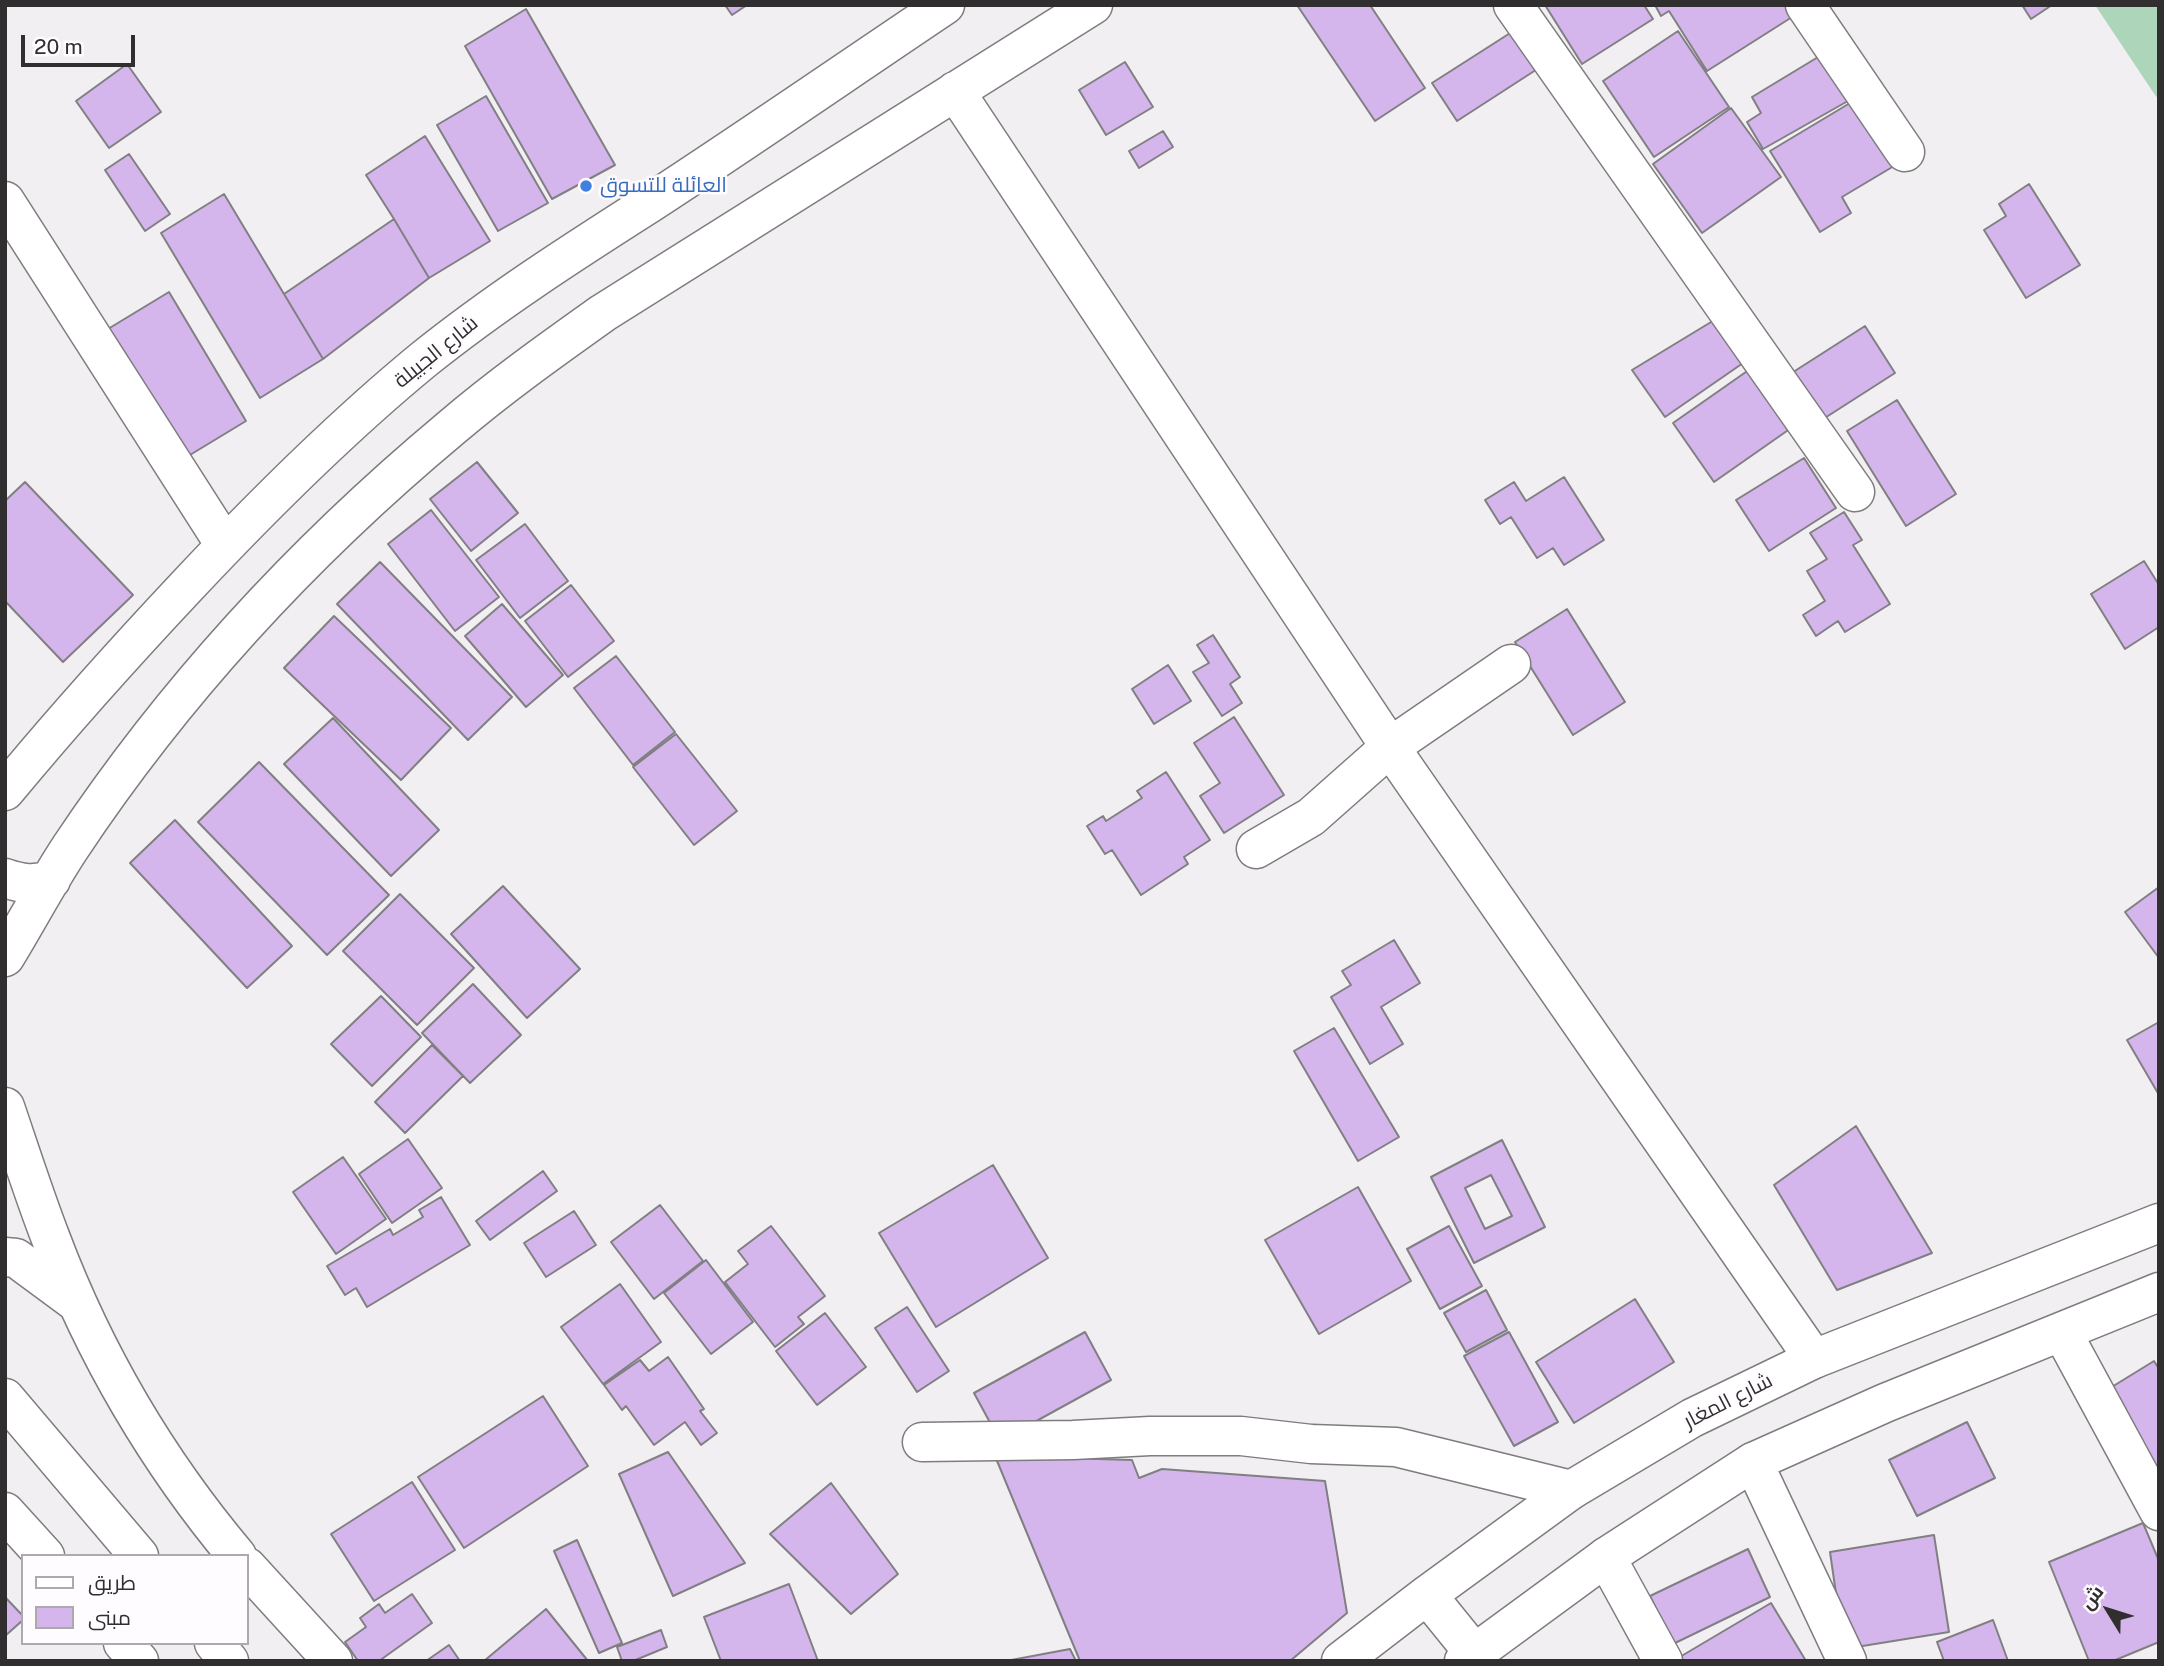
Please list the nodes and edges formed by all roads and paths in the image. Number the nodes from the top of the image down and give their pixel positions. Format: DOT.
graph roads {
  1 [pos="945,5"];
  2 [pos="1093,5"];
  3 [pos="1513,5"];
  4 [pos="1805,5"];
  5 [pos="955,91"];
  6 [pos="1905,152"];
  7 [pos="5,201"];
  8 [pos="1855,492"];
  9 [pos="225,545"];
  10 [pos="1511,664"];
  11 [pos="1390,747"];
  12 [pos="5,790"];
  13 [pos="1256,849"];
  14 [pos="5,878"];
  15 [pos="51,880"];
  16 [pos="5,957"];
  17 [pos="5,1107"];
  18 [pos="2159,1223"];
  19 [pos="5,1256"];
  20 [pos="2159,1292"];
  21 [pos="79,1304"];
  22 [pos="2062,1332"];
  23 [pos="1814,1359"];
  24 [pos="5,1398"];
  25 [pos="922,1442"];
  26 [pos="1753,1462"];
  27 [pos="1571,1490"];
  28 [pos="2159,1511"];
  29 [pos="5,1512"];
  30 [pos="43,1554"];
  31 [pos="137,1554"];
  32 [pos="235,1554"];
  33 [pos="1606,1557"];
  34 [pos="248,1568"];
  35 [pos="1427,1595"];
  36 [pos="125,1645"];
  37 [pos="216,1645"];
  38 [pos="1469,1657"];
  39 [pos="139,1661"];
  40 [pos="229,1661"];
  41 [pos="333,1661"];
  42 [pos="1341,1661"];
  43 [pos="1663,1661"];
  44 [pos="1847,1661"];
  1 -- 9 [label="street, شارع الجبيلة"];
  2 -- 5 [label="street"];
  3 -- 8 [label="street"];
  4 -- 6 [label="street"];
  5 -- 11 [label="street"];
  5 -- 15 [label="street"];
  7 -- 9 [label="street"];
  9 -- 12 [label="street, شارع الجبيلة"];
  10 -- 11 [label="street"];
  11 -- 13 [label="street"];
  11 -- 23 [label="street"];
  14 -- 15 [label="street"];
  15 -- 16 [label="street"];
  17 -- 21 [label="street"];
  18 -- 23 [label="street, شارع المغار"];
  19 -- 21 [label="street"];
  20 -- 22 [label="street"];
  21 -- 32 [label="street"];
  22 -- 26 [label="street"];
  22 -- 28 [label="street"];
  23 -- 27 [label="street, شارع المغار"];
  24 -- 31 [label="street"];
  25 -- 27 [label="street"];
  26 -- 33 [label="street"];
  26 -- 44 [label="street"];
  27 -- 35 [label="street, شارع المغار"];
  29 -- 30 [label="street"];
  33 -- 38 [label="street"];
  33 -- 43 [label="street"];
  34 -- 41 [label="street"];
  35 -- 38 [label="street"];
  35 -- 42 [label="street, شارع المغار"];
  36 -- 39 [label="street"];
  37 -- 40 [label="street"];
}
